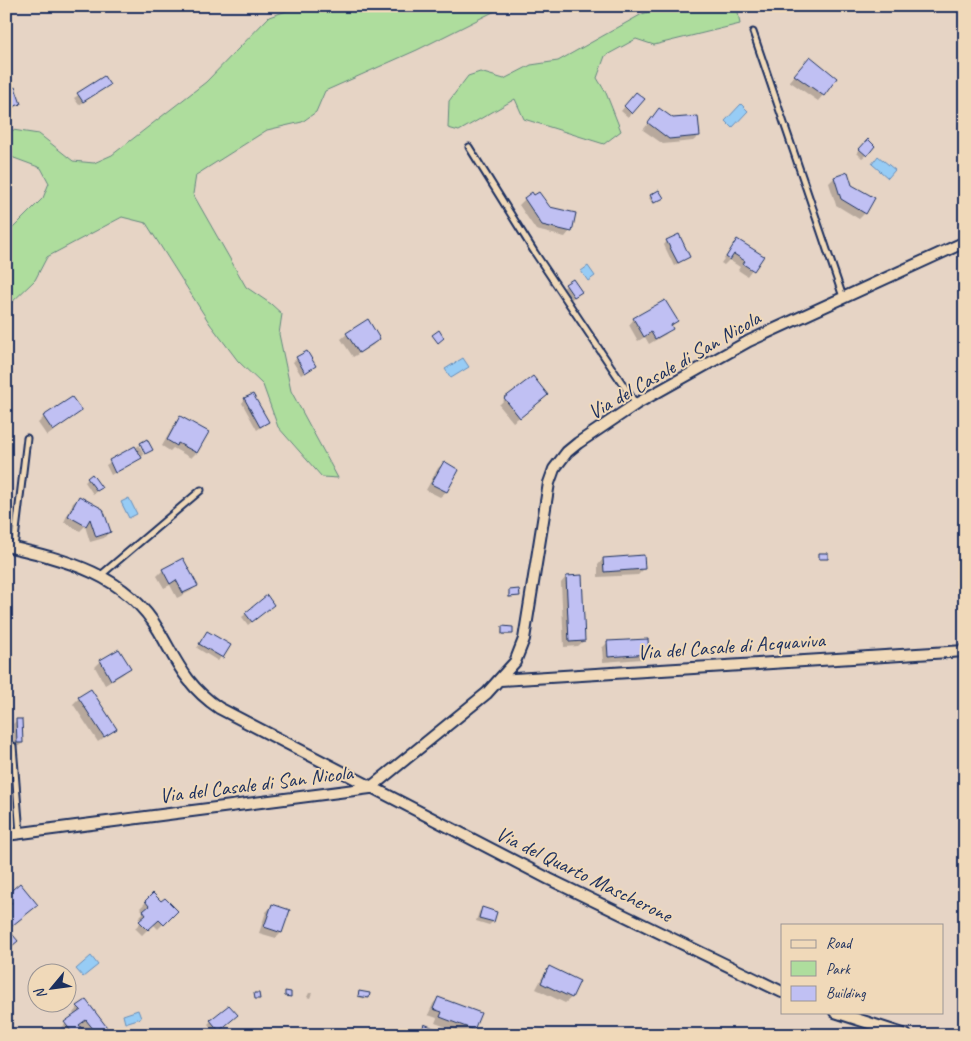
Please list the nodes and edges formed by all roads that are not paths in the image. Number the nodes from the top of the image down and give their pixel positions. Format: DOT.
graph roads {
  1 [pos="753,32"];
  2 [pos="469,147"];
  3 [pos="965,242"];
  4 [pos="843,297"];
  5 [pos="636,404"];
  6 [pos="27,438"];
  7 [pos="201,490"];
  8 [pos="10,547"];
  9 [pos="100,575"];
  10 [pos="965,651"];
  11 [pos="500,680"];
  12 [pos="13,746"];
  13 [pos="370,788"];
  14 [pos="20,833"];
  15 [pos="6,835"];
  16 [pos="781,992"];
  17 [pos="841,1014"];
  18 [pos="906,1035"];
  1 -- 4 [label="lane"];
  2 -- 5 [label="lane"];
  3 -- 4 [label="street, Via del Casale di San Nicola"];
  4 -- 5 [label="street, Via del Casale di San Nicola"];
  5 -- 11 [label="street, Via del Casale di San Nicola"];
  6 -- 8 [label="lane"];
  7 -- 9 [label="lane"];
  8 -- 9 [label="street, Via del Quarto Mascherone"];
  9 -- 13 [label="street, Via del Quarto Mascherone"];
  10 -- 11 [label="street, Via del Casale di Acquaviva"];
  11 -- 13 [label="street, Via del Casale di San Nicola"];
  12 -- 14 [label="lane"];
  13 -- 14 [label="street, Via del Casale di San Nicola"];
  13 -- 16 [label="street, Via del Quarto Mascherone"];
  14 -- 15 [label="street, Via del Casale di San Nicola"];
  17 -- 18 [label="street"];
}
